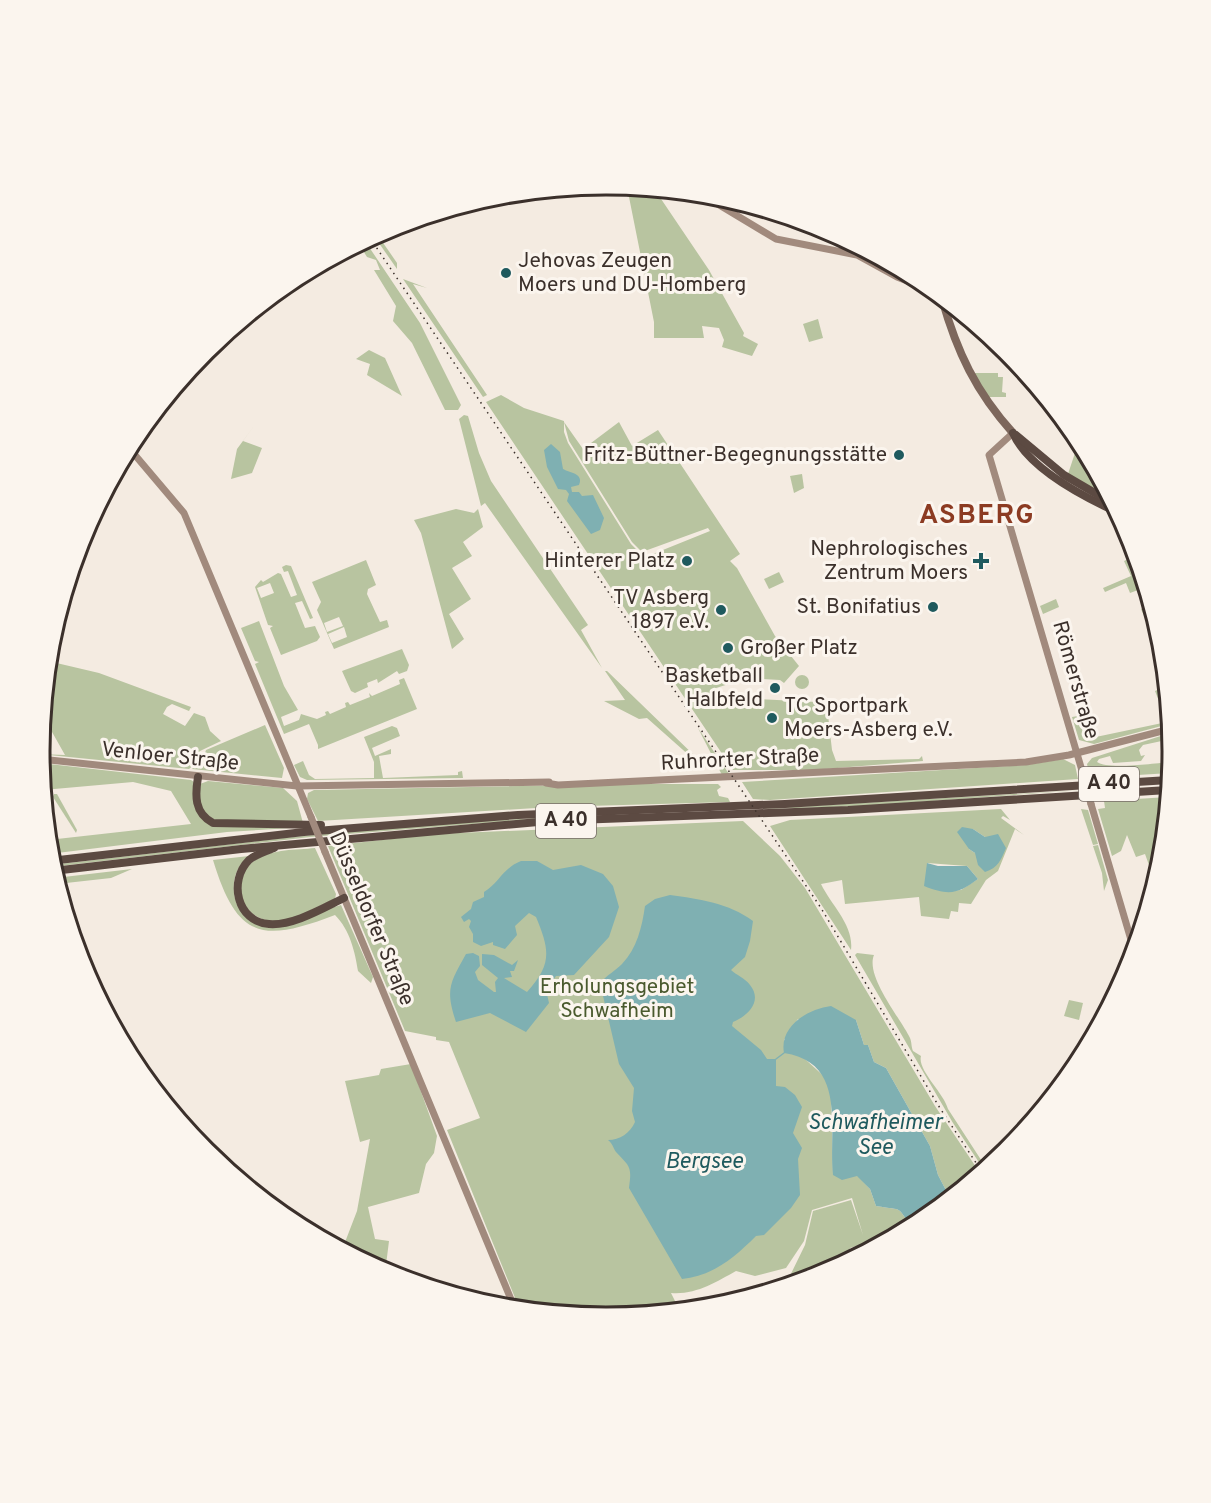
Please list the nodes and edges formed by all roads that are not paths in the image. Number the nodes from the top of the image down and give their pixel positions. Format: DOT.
graph roads {
  1 [pos="723,208"];
  2 [pos="854,254"];
  3 [pos="947,314"];
  4 [pos="1013,433"];
  5 [pos="136,455"];
  6 [pos="1098,495"];
  7 [pos="1104,505"];
  8 [pos="1161,731"];
  9 [pos="1077,753"];
  10 [pos="50,760"];
  11 [pos="198,777"];
  12 [pos="1160,780"];
  13 [pos="297,786"];
  14 [pos="1160,791"];
  15 [pos="370,826"];
  16 [pos="283,845"];
  17 [pos="60,860"];
  18 [pos="62,870"];
  19 [pos="344,898"];
  20 [pos="1130,936"];
  21 [pos="511,1299"];
  1 -- 2 [label="main road"];
  3 -- 4 [label="main road"];
  4 -- 6 [label="highway"];
  4 -- 7 [label="highway"];
  4 -- 9 [label="main road, Römerstraße"];
  5 -- 13 [label="main road, Düsseldorfer Straße"];
  8 -- 9 [label="main road, Ruhrorter Straße"];
  9 -- 13 [label="main road, Ruhrorter Straße"];
  9 -- 20 [label="main road, Römerstraße, bridge"];
  10 -- 11 [label="main road, Venloer Straße"];
  11 -- 13 [label="main road, Venloer Straße"];
  11 -- 15 [label="highway"];
  12 -- 15 [label="highway, A 40"];
  13 -- 19 [label="main road, Düsseldorfer Straße, bridge"];
  14 -- 16 [label="highway, A 40"];
  15 -- 17 [label="highway, A 40"];
  16 -- 18 [label="highway, A 40"];
  16 -- 19 [label="highway"];
  19 -- 21 [label="main road, Düsseldorfer Straße"];
}
